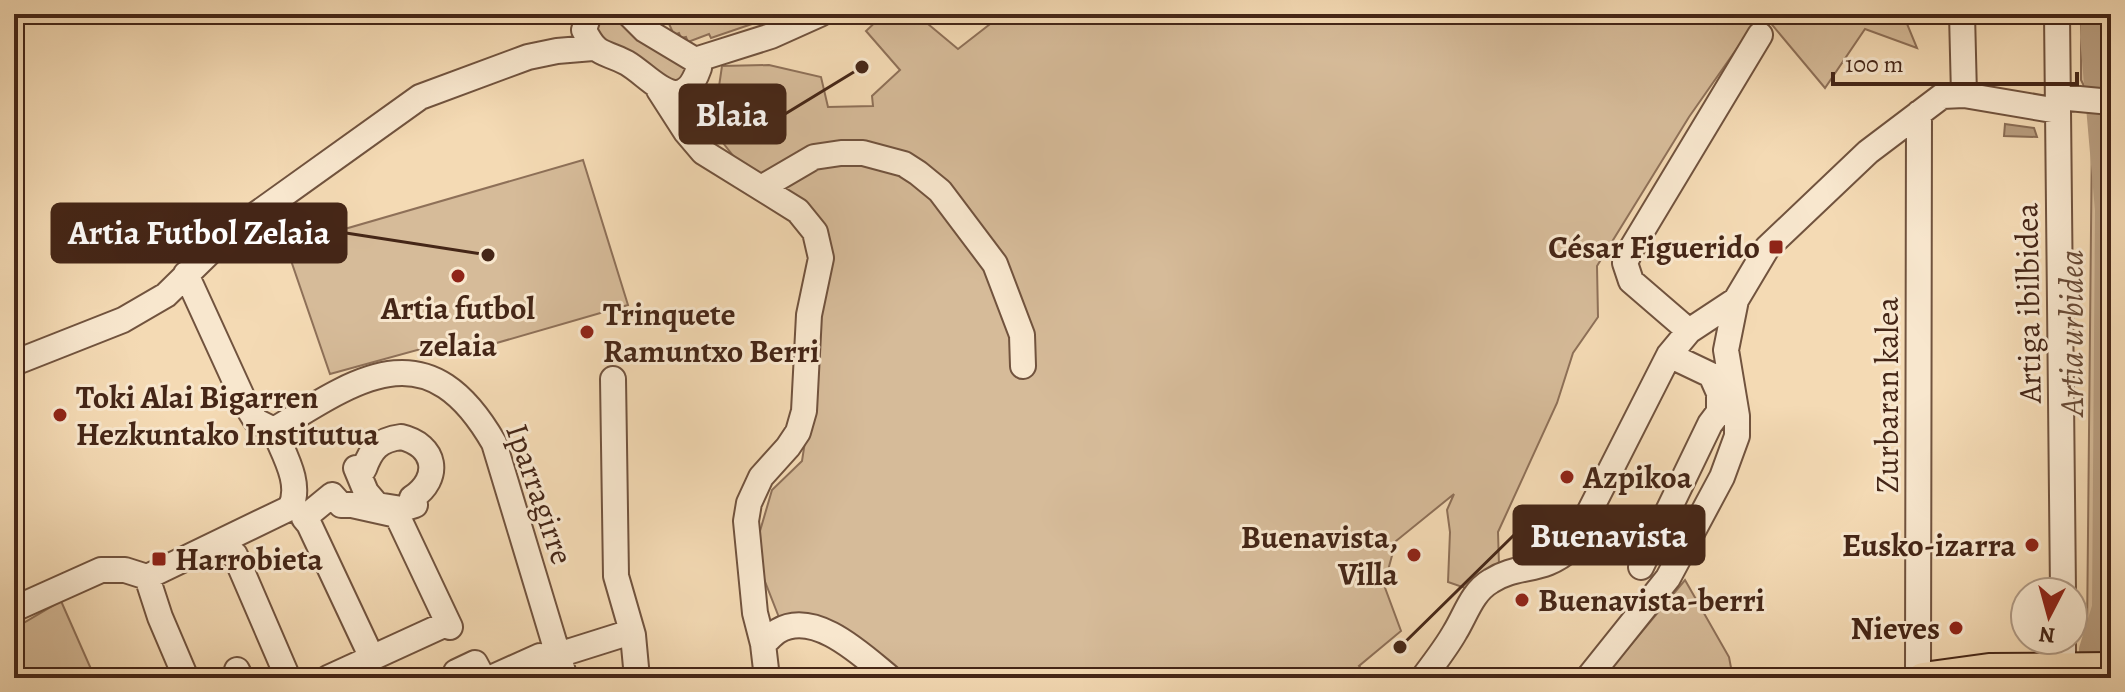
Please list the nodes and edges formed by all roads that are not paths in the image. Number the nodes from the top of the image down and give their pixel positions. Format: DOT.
graph roads {
  1 [pos="629,14"];
  2 [pos="794,14"];
  3 [pos="820,14"];
  4 [pos="1962,14"];
  5 [pos="2057,14"];
  6 [pos="589,31"];
  7 [pos="1760,35"];
  8 [pos="700,66"];
  9 [pos="659,90"];
  10 [pos="1964,95"];
  11 [pos="2066,102"];
  12 [pos="2111,102"];
  13 [pos="1919,113"];
  14 [pos="686,132"];
  15 [pos="761,188"];
  16 [pos="186,274"];
  17 [pos="1736,300"];
  18 [pos="1689,331"];
  19 [pos="1669,355"];
  20 [pos="14,363"];
  21 [pos="1023,366"];
  22 [pos="613,379"];
  23 [pos="1728,414"];
  24 [pos="274,430"];
  25 [pos="235,555"];
  26 [pos="1641,567"];
  27 [pos="2063,576"];
  28 [pos="147,577"];
  29 [pos="14,609"];
  30 [pos="631,632"];
  31 [pos="763,644"];
  32 [pos="372,658"];
  33 [pos="2063,662"];
  34 [pos="561,666"];
  35 [pos="2111,668"];
  36 [pos="186,678"];
  37 [pos="288,678"];
  38 [pos="328,678"];
  39 [pos="459,678"];
  40 [pos="483,678"];
  41 [pos="491,678"];
  42 [pos="531,678"];
  43 [pos="637,678"];
  44 [pos="767,678"];
  45 [pos="890,678"];
  46 [pos="1423,678"];
  47 [pos="1588,678"];
  48 [pos="1920,678"];
  1 -- 8 [label="street"];
  2 -- 8 [label="street"];
  3 -- 8 [label="street"];
  4 -- 10 [label="street"];
  5 -- 11 [label="street, Artiga ibilbidea"];
  6 -- 9 [label="street"];
  6 -- 16 [label="street"];
  7 -- 18 [label="street"];
  8 -- 9 [label="street"];
  8 -- 14 [label="street"];
  9 -- 14 [label="street"];
  10 -- 11 [label="street"];
  10 -- 13 [label="street"];
  11 -- 12 [label="street"];
  11 -- 27 [label="street, Artiga ibilbidea"];
  13 -- 17 [label="street"];
  13 -- 48 [label="street, Zurbaran kalea"];
  14 -- 15 [label="street"];
  15 -- 21 [label="street"];
  15 -- 31 [label="street"];
  16 -- 20 [label="street"];
  16 -- 24 [label="street"];
  17 -- 18 [label="street"];
  17 -- 23 [label="street"];
  18 -- 19 [label="street"];
  19 -- 23 [label="street"];
  19 -- 46 [label="street"];
  22 -- 30 [label="street"];
  23 -- 26 [label="street"];
  23 -- 47 [label="street"];
  24 -- 28 [label="street"];
  24 -- 34 [label="street, Iparragirre"];
  25 -- 37 [label="street"];
  28 -- 29 [label="street"];
  28 -- 36 [label="street"];
  30 -- 34 [label="street"];
  30 -- 43 [label="street"];
  31 -- 44 [label="street"];
  31 -- 45 [label="street"];
  32 -- 32 [label="street"];
  32 -- 38 [label="street"];
  33 -- 35 [label="main road"];
  33 -- 48 [label="main road"];
  39 -- 40 [label="street"];
  41 -- 42 [label="street"];
}
